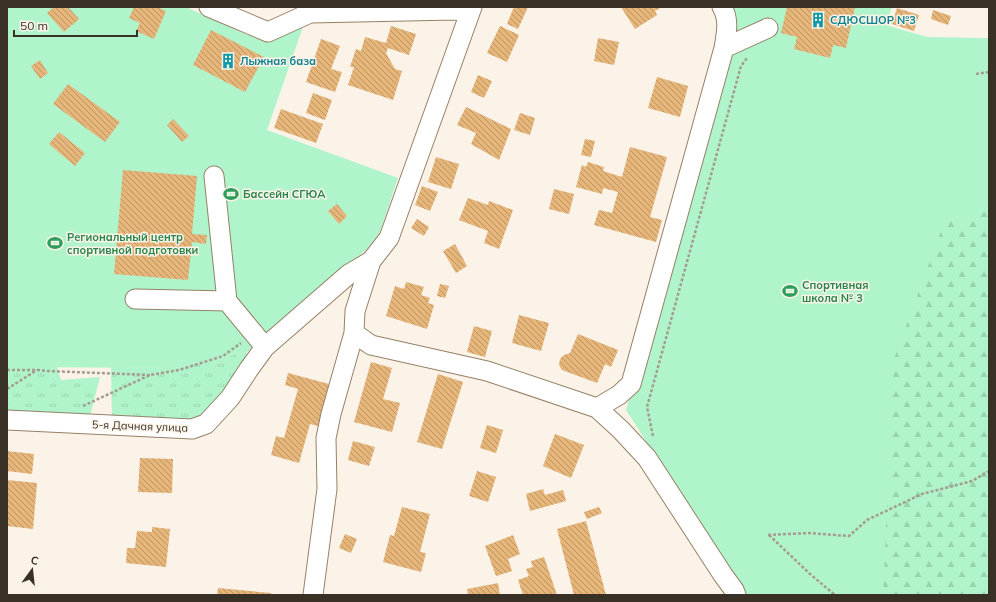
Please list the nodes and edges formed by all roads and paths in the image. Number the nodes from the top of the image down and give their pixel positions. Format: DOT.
graph roads {
  1 [pos="209,7"];
  2 [pos="722,7"];
  3 [pos="310,10"];
  4 [pos="471,10"];
  5 [pos="768,28"];
  6 [pos="724,48"];
  7 [pos="750,53"];
  8 [pos="989,72"];
  9 [pos="976,74"];
  10 [pos="214,176"];
  11 [pos="372,261"];
  12 [pos="135,299"];
  13 [pos="227,301"];
  14 [pos="354,333"];
  15 [pos="260,340"];
  16 [pos="7,370"];
  17 [pos="38,370"];
  18 [pos="150,375"];
  19 [pos="7,389"];
  20 [pos="79,408"];
  21 [pos="597,408"];
  22 [pos="7,420"];
  23 [pos="653,436"];
  24 [pos="989,471"];
  25 [pos="313,595"];
  26 [pos="736,595"];
  27 [pos="835,595"];
  1 -- 3 [label="street"];
  2 -- 6 [label="street"];
  3 -- 4 [label="street"];
  4 -- 11 [label="street"];
  5 -- 6 [label="street"];
  6 -- 21 [label="street"];
  7 -- 23 [label="path"];
  8 -- 9 [label="path"];
  10 -- 13 [label="street"];
  11 -- 14 [label="street"];
  11 -- 15 [label="street, 5-я Дачная улица"];
  12 -- 13 [label="street"];
  13 -- 15 [label="street"];
  14 -- 21 [label="street"];
  14 -- 25 [label="street"];
  15 -- 18 [label="path"];
  15 -- 22 [label="street, 5-я Дачная улица"];
  16 -- 17 [label="path"];
  17 -- 18 [label="path"];
  17 -- 19 [label="path"];
  18 -- 20 [label="path"];
  21 -- 26 [label="street"];
  24 -- 27 [label="path"];
}
